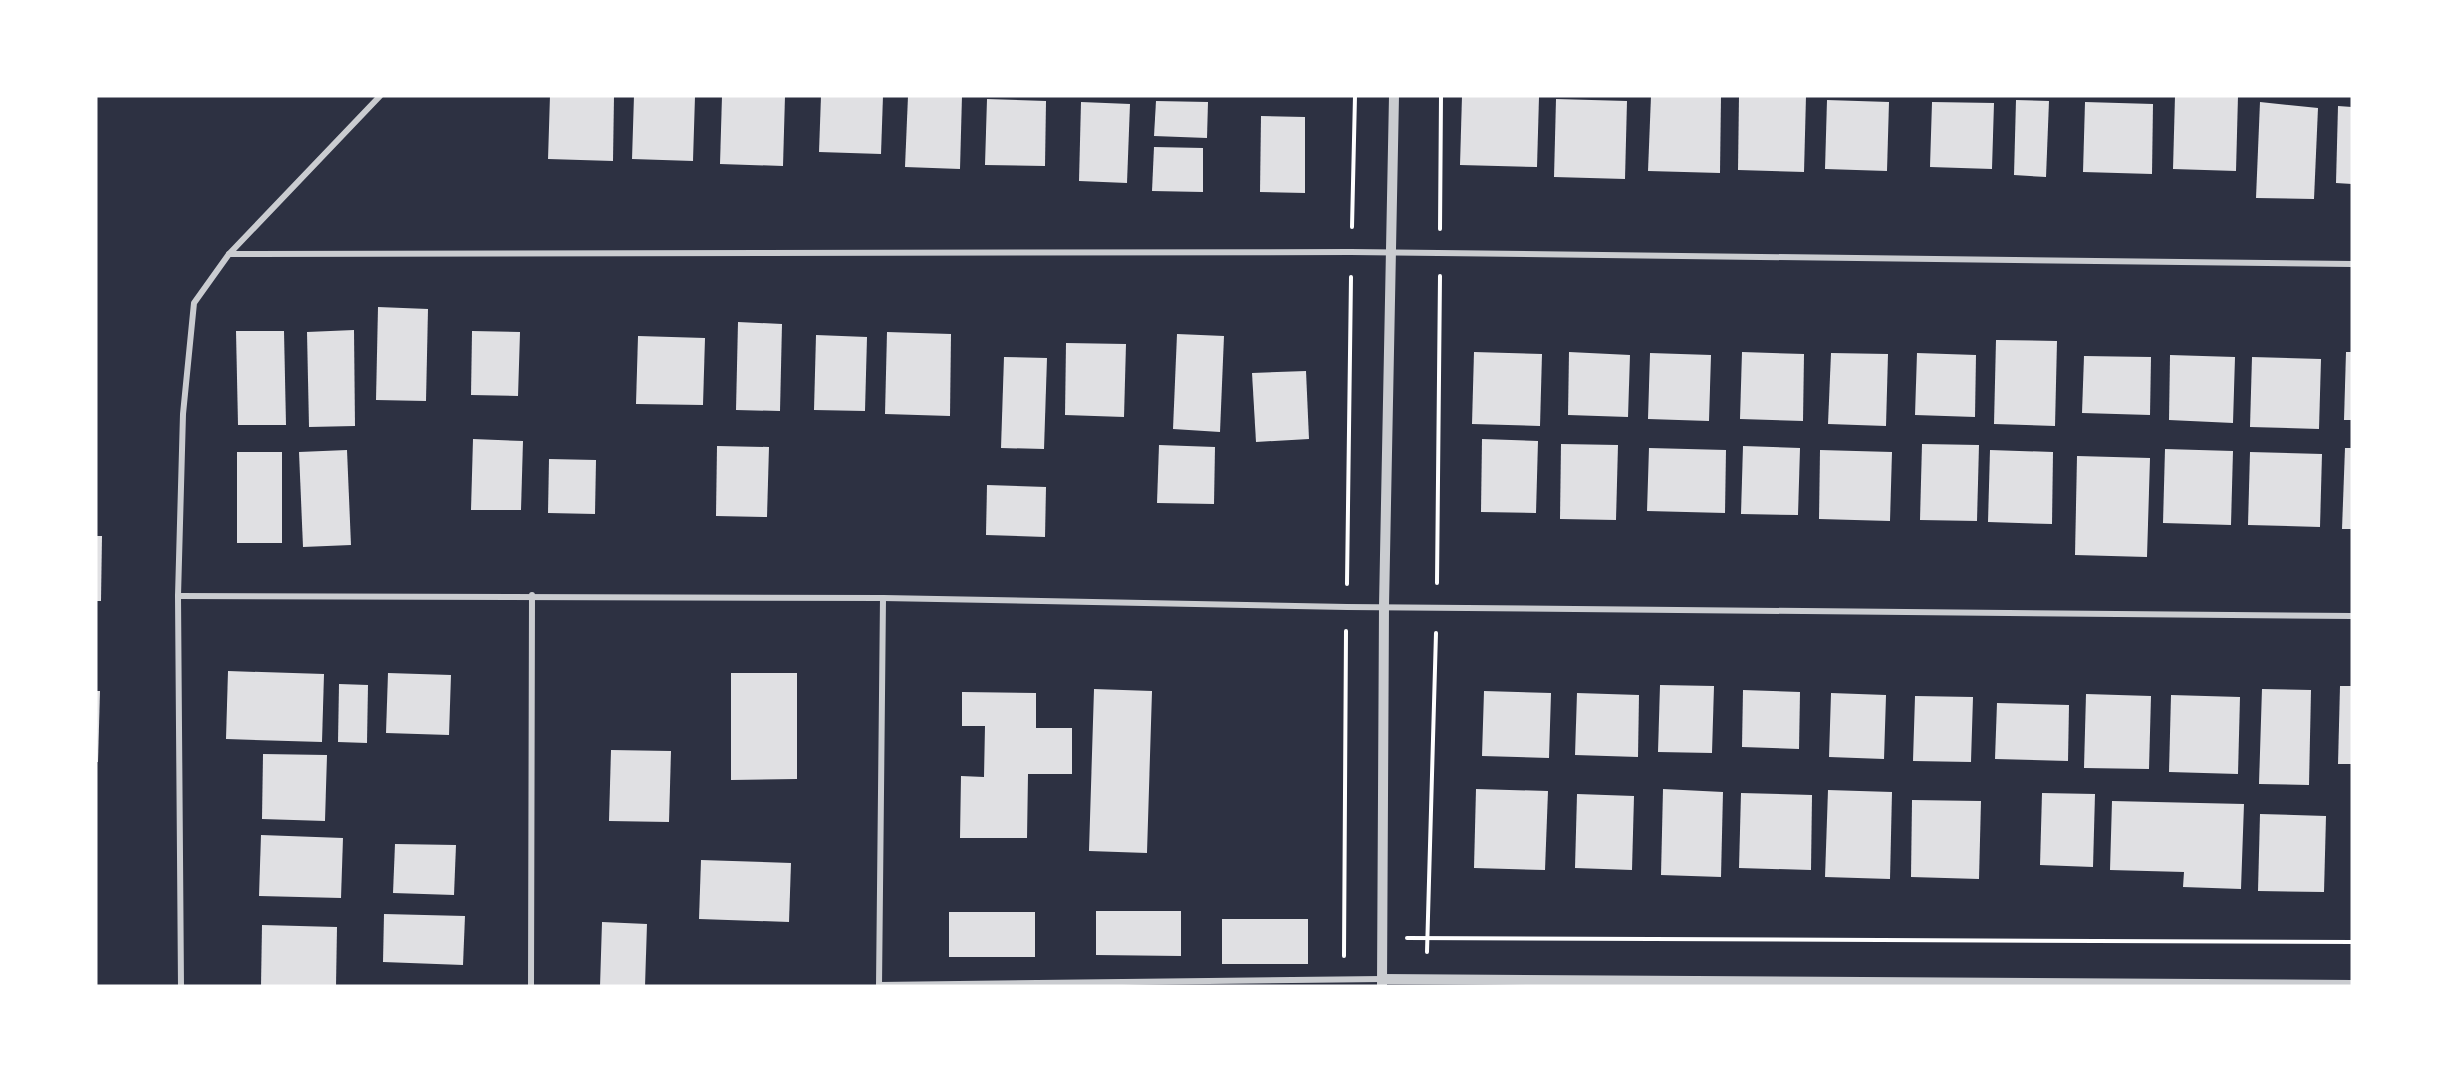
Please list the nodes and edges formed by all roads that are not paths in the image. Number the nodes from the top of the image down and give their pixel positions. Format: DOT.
graph roads {
  1 [pos="380,96"];
  2 [pos="1394,96"];
  3 [pos="1392,252"];
  4 [pos="229,254"];
  5 [pos="2352,264"];
  6 [pos="532,595"];
  7 [pos="178,596"];
  8 [pos="883,598"];
  9 [pos="1384,606"];
  10 [pos="2352,616"];
  11 [pos="1382,983"];
  12 [pos="2352,985"];
  13 [pos="181,986"];
  14 [pos="531,986"];
  15 [pos="879,986"];
  1 -- 4 [label="street"];
  2 -- 3 [label="street"];
  3 -- 4 [label="street"];
  3 -- 5 [label="street"];
  3 -- 9 [label="street"];
  4 -- 7 [label="street"];
  6 -- 7 [label="street"];
  6 -- 8 [label="street"];
  6 -- 14 [label="street"];
  7 -- 13 [label="street"];
  8 -- 9 [label="street"];
  8 -- 15 [label="street"];
  9 -- 10 [label="street"];
  9 -- 11 [label="street"];
  11 -- 12 [label="street"];
  11 -- 15 [label="street"];
}
